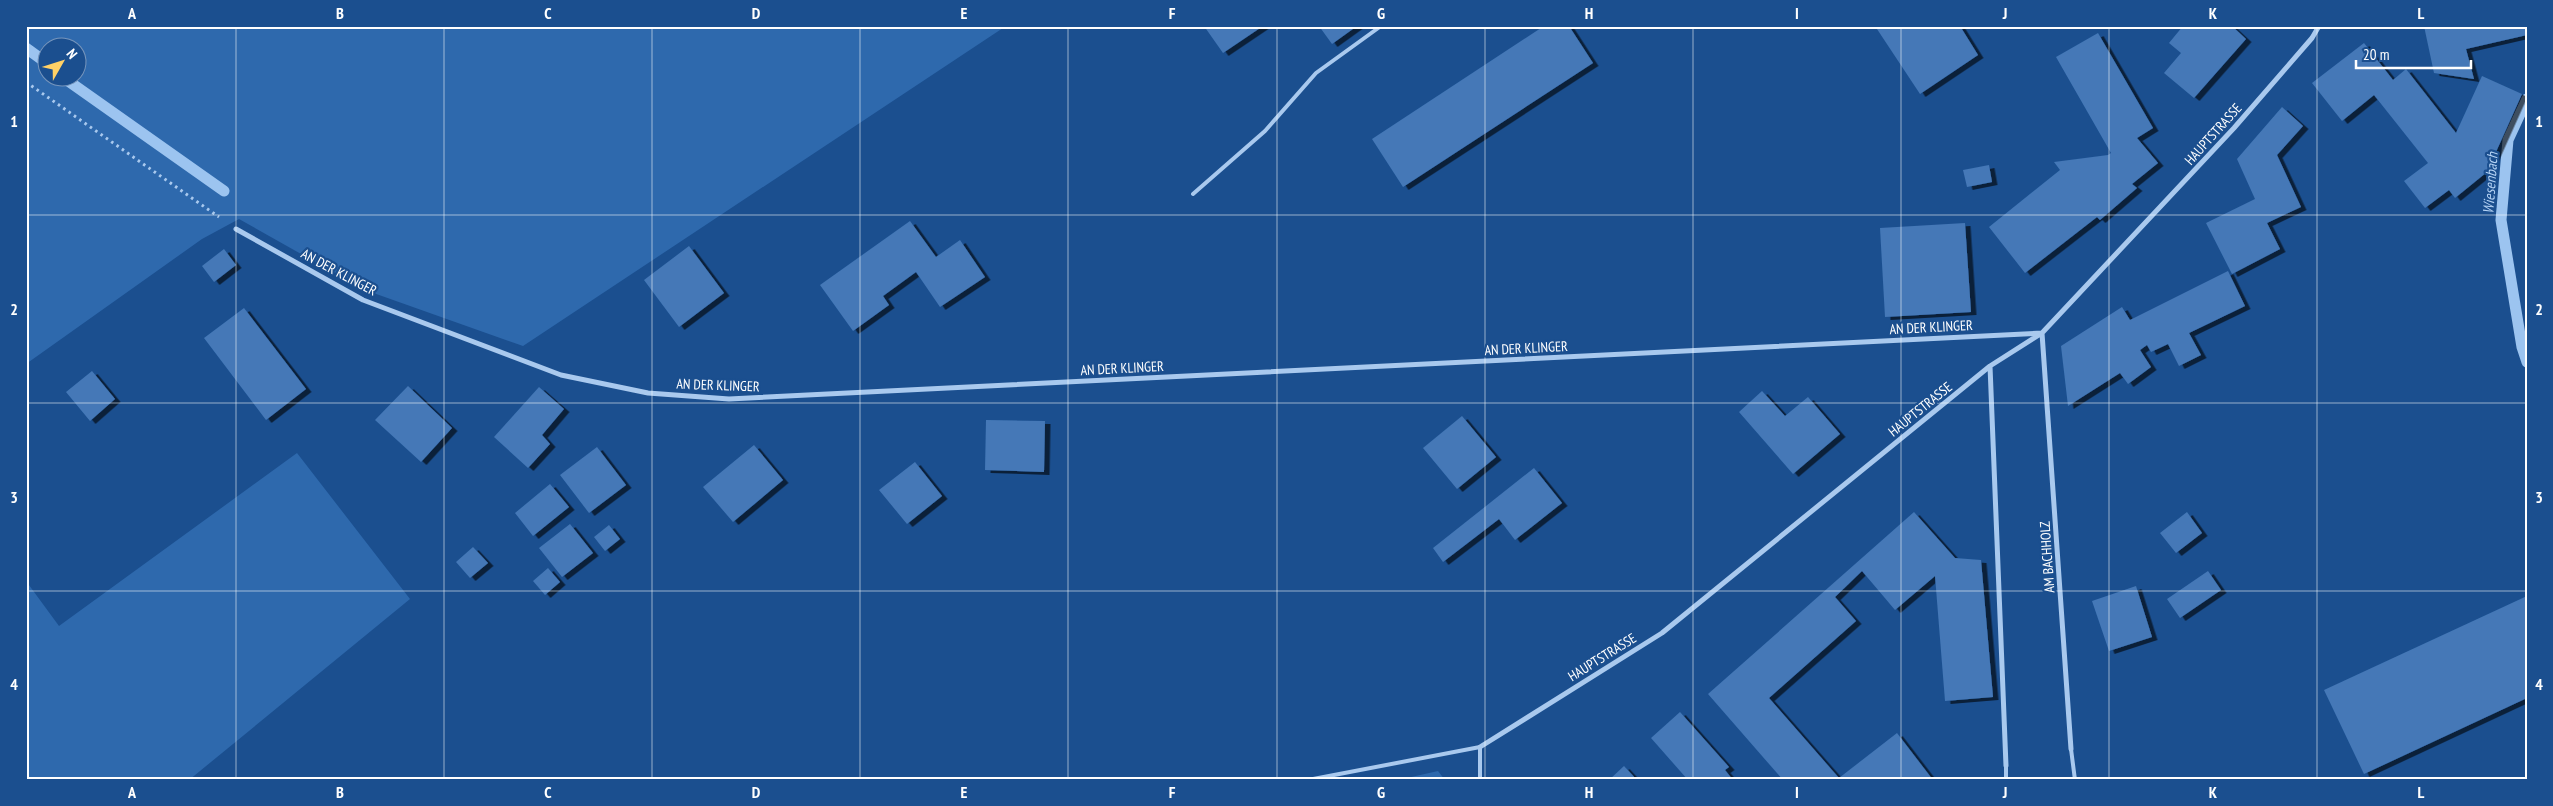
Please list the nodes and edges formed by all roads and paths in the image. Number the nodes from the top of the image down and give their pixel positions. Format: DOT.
graph roads {
  1 [pos="1381,26"];
  2 [pos="2319,26"];
  3 [pos="26,82"];
  4 [pos="1193,194"];
  5 [pos="236,229"];
  6 [pos="2042,333"];
  7 [pos="1990,366"];
  8 [pos="1480,746"];
  9 [pos="2071,749"];
  10 [pos="2006,766"];
  11 [pos="1308,780"];
  12 [pos="1480,780"];
  13 [pos="2006,780"];
  14 [pos="2075,780"];
  1 -- 4 [label="lane"];
  2 -- 6 [label="street, HAUPTSTRASSE"];
  3 -- 5 [label="path"];
  5 -- 6 [label="street, AN DER KLINGER"];
  6 -- 7 [label="street, HAUPTSTRASSE"];
  6 -- 9 [label="street, AM BACHHOLZ"];
  7 -- 8 [label="street, HAUPTSTRASSE"];
  7 -- 10 [label="street"];
  8 -- 11 [label="lane"];
  8 -- 12 [label="lane"];
  9 -- 14 [label="lane, AM BACHHOLZ"];
  10 -- 13 [label="lane"];
}
